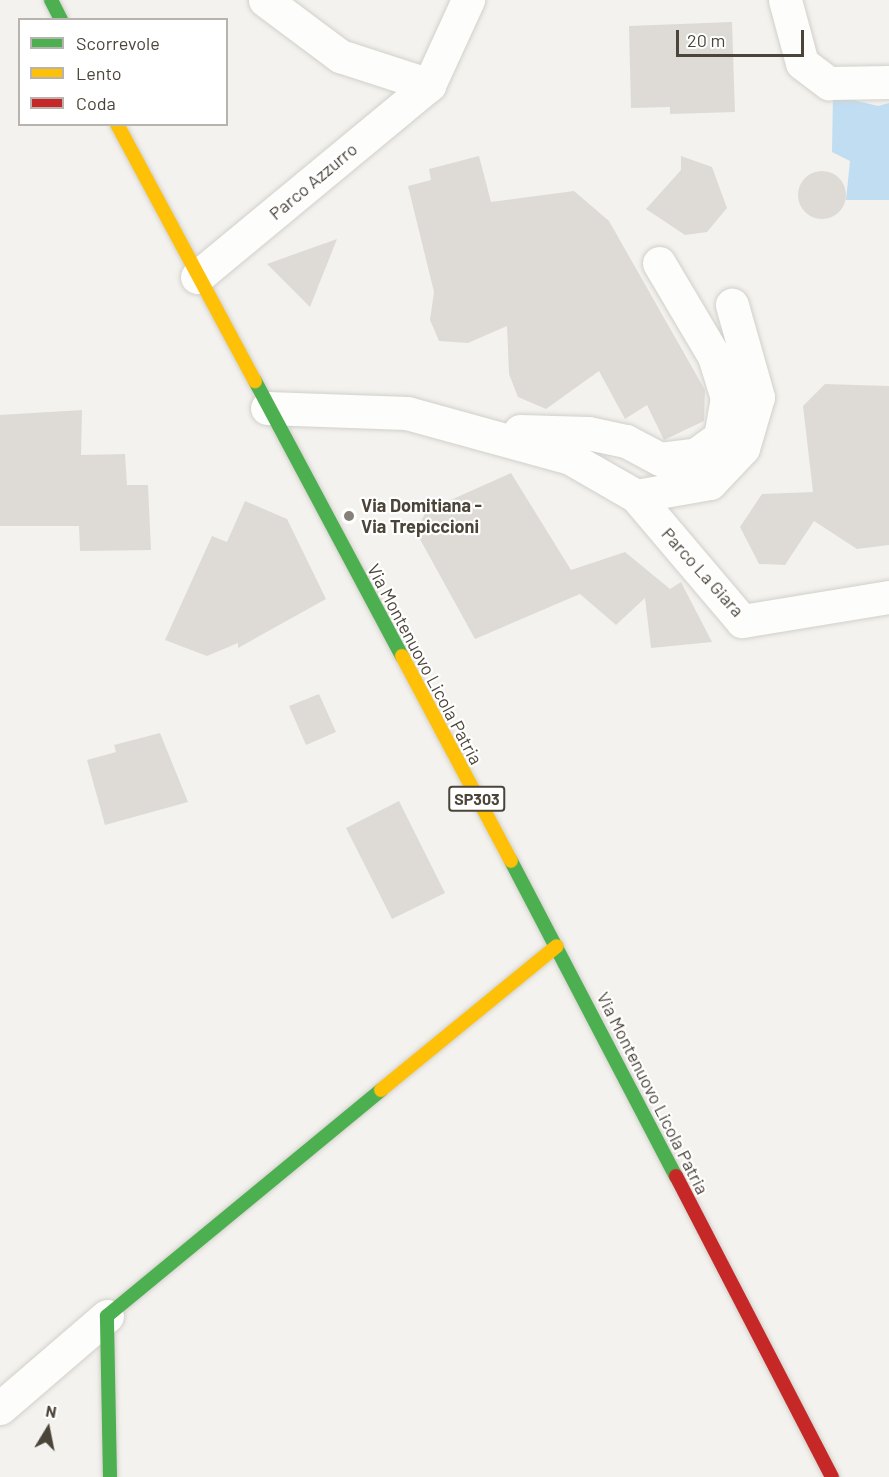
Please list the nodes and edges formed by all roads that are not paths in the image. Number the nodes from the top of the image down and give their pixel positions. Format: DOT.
graph roads {
  1 [pos="51,0"];
  2 [pos="265,0"];
  3 [pos="468,0"];
  4 [pos="785,0"];
  5 [pos="60,18"];
  6 [pos="889,81"];
  7 [pos="429,85"];
  8 [pos="118,126"];
  9 [pos="659,263"];
  10 [pos="197,277"];
  11 [pos="732,305"];
  12 [pos="267,408"];
  13 [pos="497,438"];
  14 [pos="636,496"];
  15 [pos="889,597"];
  16 [pos="557,946"];
  17 [pos="107,1316"];
  18 [pos="0,1408"];
  19 [pos="110,1477"];
  20 [pos="831,1477"];
  1 -- 5 [label="main road"];
  2 -- 7 [label="street"];
  3 -- 7 [label="street, Parco Azzurro"];
  4 -- 6 [label="street"];
  7 -- 10 [label="street, Parco Azzurro"];
  8 -- 10 [label="main road, Via Montenuovo Licola Patria / SP303"];
  9 -- 13 [label="street, Parco La Giara"];
  10 -- 12 [label="main road, Via Montenuovo Licola Patria / SP303"];
  11 -- 14 [label="street"];
  12 -- 13 [label="street, Parco La Giara"];
  12 -- 16 [label="main road, Via Montenuovo Licola Patria / SP303"];
  13 -- 14 [label="street, Parco La Giara"];
  14 -- 15 [label="street, Parco La Giara"];
  16 -- 17 [label="main road"];
  16 -- 20 [label="main road, Via Montenuovo Licola Patria / SP303"];
  17 -- 18 [label="street"];
  17 -- 19 [label="main road"];
}
